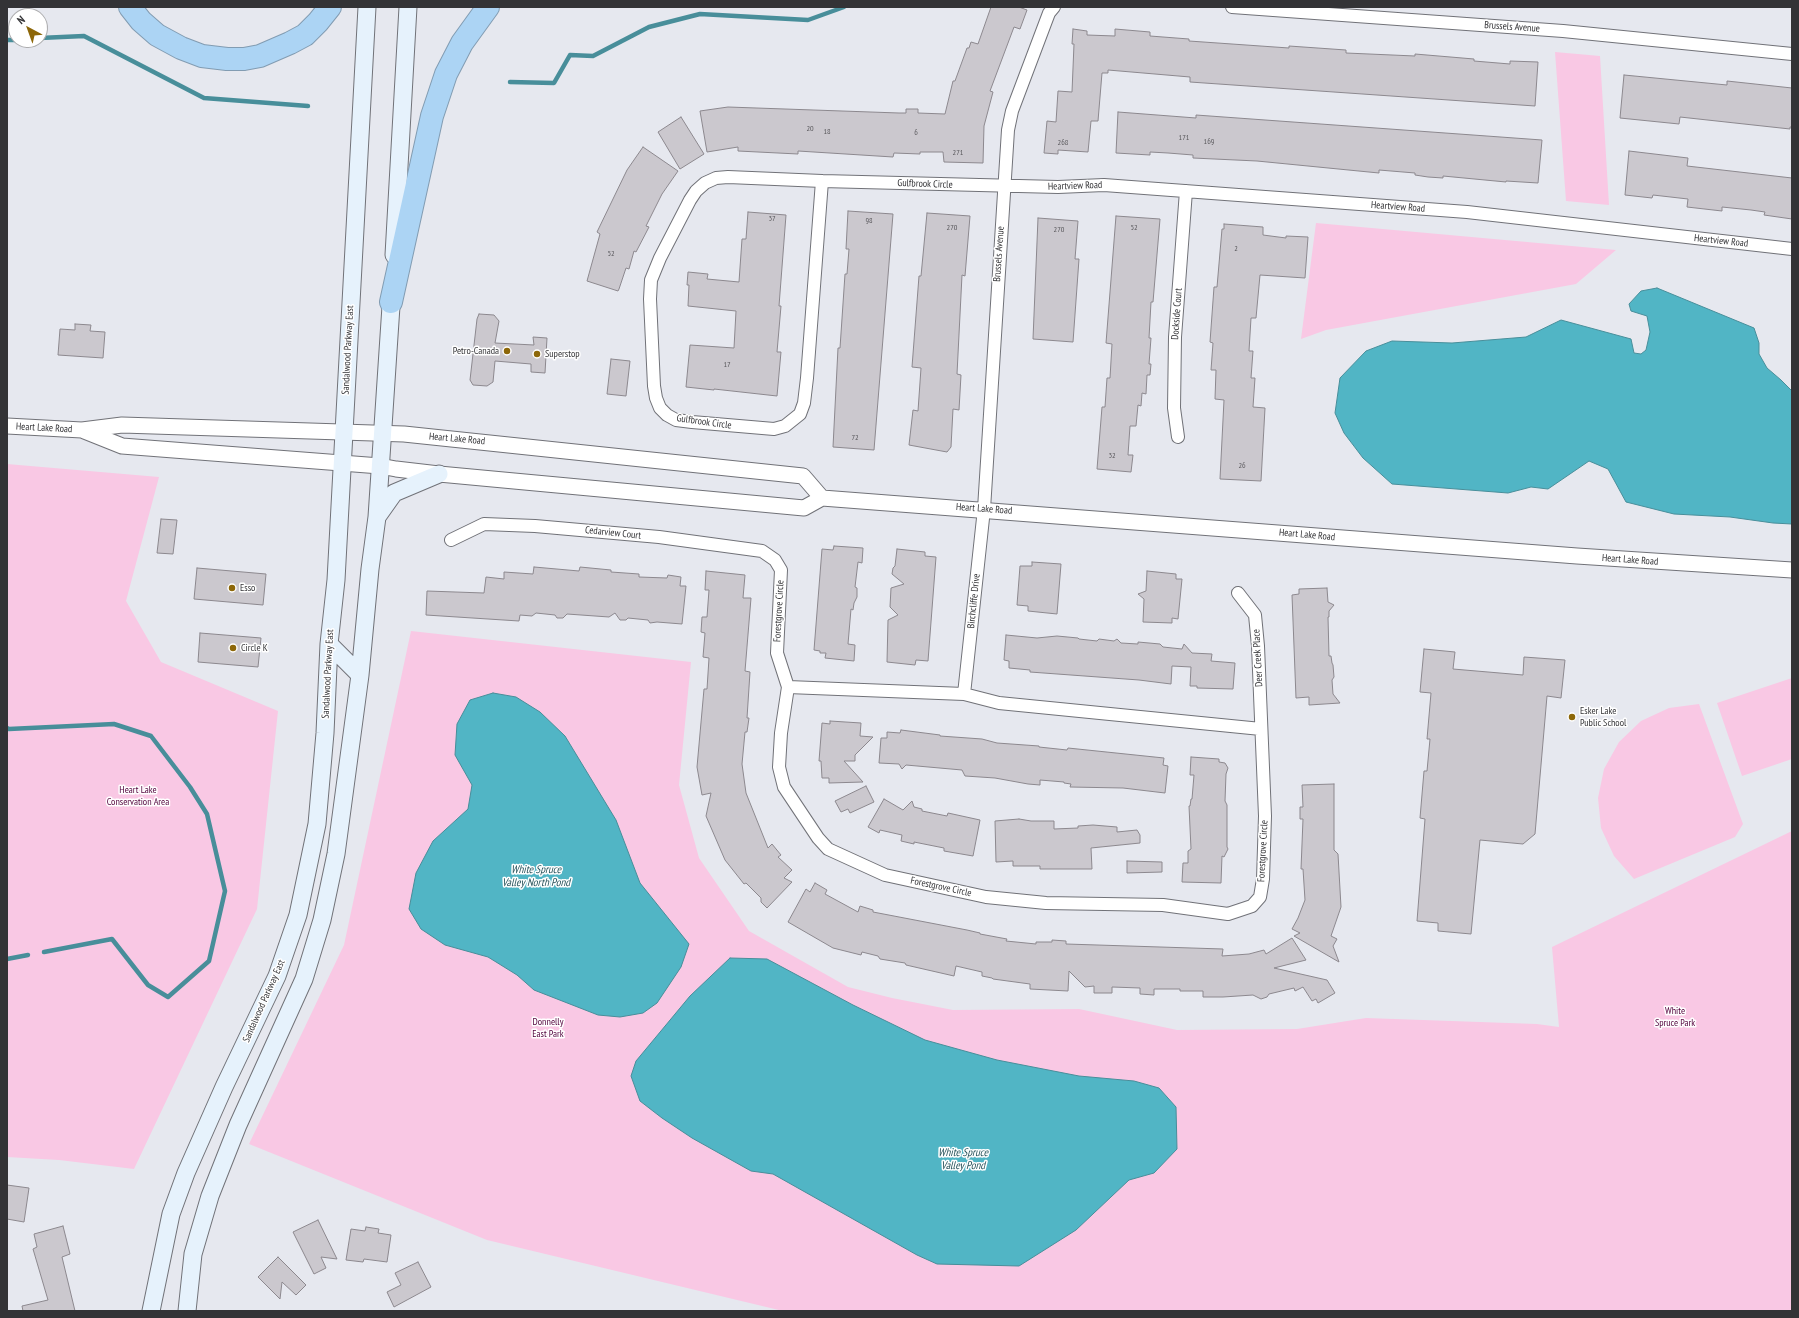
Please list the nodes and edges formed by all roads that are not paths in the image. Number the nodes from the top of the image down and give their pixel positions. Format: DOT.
graph roads {
  1 [pos="130,7"];
  2 [pos="330,7"];
  3 [pos="367,7"];
  4 [pos="408,7"];
  5 [pos="488,7"];
  6 [pos="1054,7"];
  7 [pos="1232,7"];
  8 [pos="1792,54"];
  9 [pos="822,181"];
  10 [pos="1004,186"];
  11 [pos="1186,191"];
  12 [pos="1792,249"];
  13 [pos="391,302"];
  14 [pos="7,426"];
  15 [pos="82,430"];
  16 [pos="344,433"];
  17 [pos="382,433"];
  18 [pos="1178,437"];
  19 [pos="342,464"];
  20 [pos="380,466"];
  21 [pos="439,474"];
  22 [pos="822,498"];
  23 [pos="984,509"];
  24 [pos="377,517"];
  25 [pos="451,540"];
  26 [pos="775,560"];
  27 [pos="1792,570"];
  28 [pos="1238,593"];
  29 [pos="328,644"];
  30 [pos="360,675"];
  31 [pos="788,687"];
  32 [pos="964,694"];
  33 [pos="1261,729"];
  34 [pos="151,1311"];
  35 [pos="187,1311"];
  1 -- 2 [label="highway"];
  3 -- 16 [label="main road, Sandalwood Parkway East"];
  4 -- 13 [label="main road"];
  5 -- 13 [label="highway"];
  6 -- 10 [label="street, Brussels Avenue"];
  7 -- 8 [label="street, Brussels Avenue"];
  9 -- 9 [label="street, Gulfbrook Circle"];
  9 -- 10 [label="street, Gulfbrook Circle"];
  10 -- 11 [label="street, Heartview Road"];
  10 -- 23 [label="street, Brussels Avenue"];
  11 -- 12 [label="street, Heartview Road"];
  11 -- 18 [label="street, Dockside Court"];
  13 -- 17 [label="main road"];
  14 -- 15 [label="street, Heart Lake Road"];
  15 -- 16 [label="street, Heart Lake Road"];
  15 -- 19 [label="street, Heart Lake Road"];
  16 -- 17 [label="street, Heart Lake Road"];
  16 -- 19 [label="main road, Sandalwood Parkway East"];
  17 -- 20 [label="main road"];
  17 -- 22 [label="street, Heart Lake Road"];
  19 -- 20 [label="street, Heart Lake Road"];
  19 -- 29 [label="main road, Sandalwood Parkway East"];
  20 -- 21 [label="street, Heart Lake Road"];
  20 -- 24 [label="main road"];
  21 -- 22 [label="street, Heart Lake Road"];
  21 -- 24 [label="main road"];
  22 -- 23 [label="street, Heart Lake Road"];
  23 -- 27 [label="street, Heart Lake Road"];
  23 -- 32 [label="street, Birchcliffe Drive"];
  24 -- 30 [label="main road"];
  25 -- 26 [label="street, Cedarview Court"];
  26 -- 31 [label="street, Forestgrove Circle"];
  28 -- 33 [label="street, Deer Creek Place"];
  29 -- 30 [label="main road"];
  29 -- 34 [label="main road, Sandalwood Parkway East"];
  30 -- 35 [label="main road"];
  31 -- 32 [label="street"];
  31 -- 33 [label="street, Forestgrove Circle"];
  32 -- 33 [label="street"];
}
